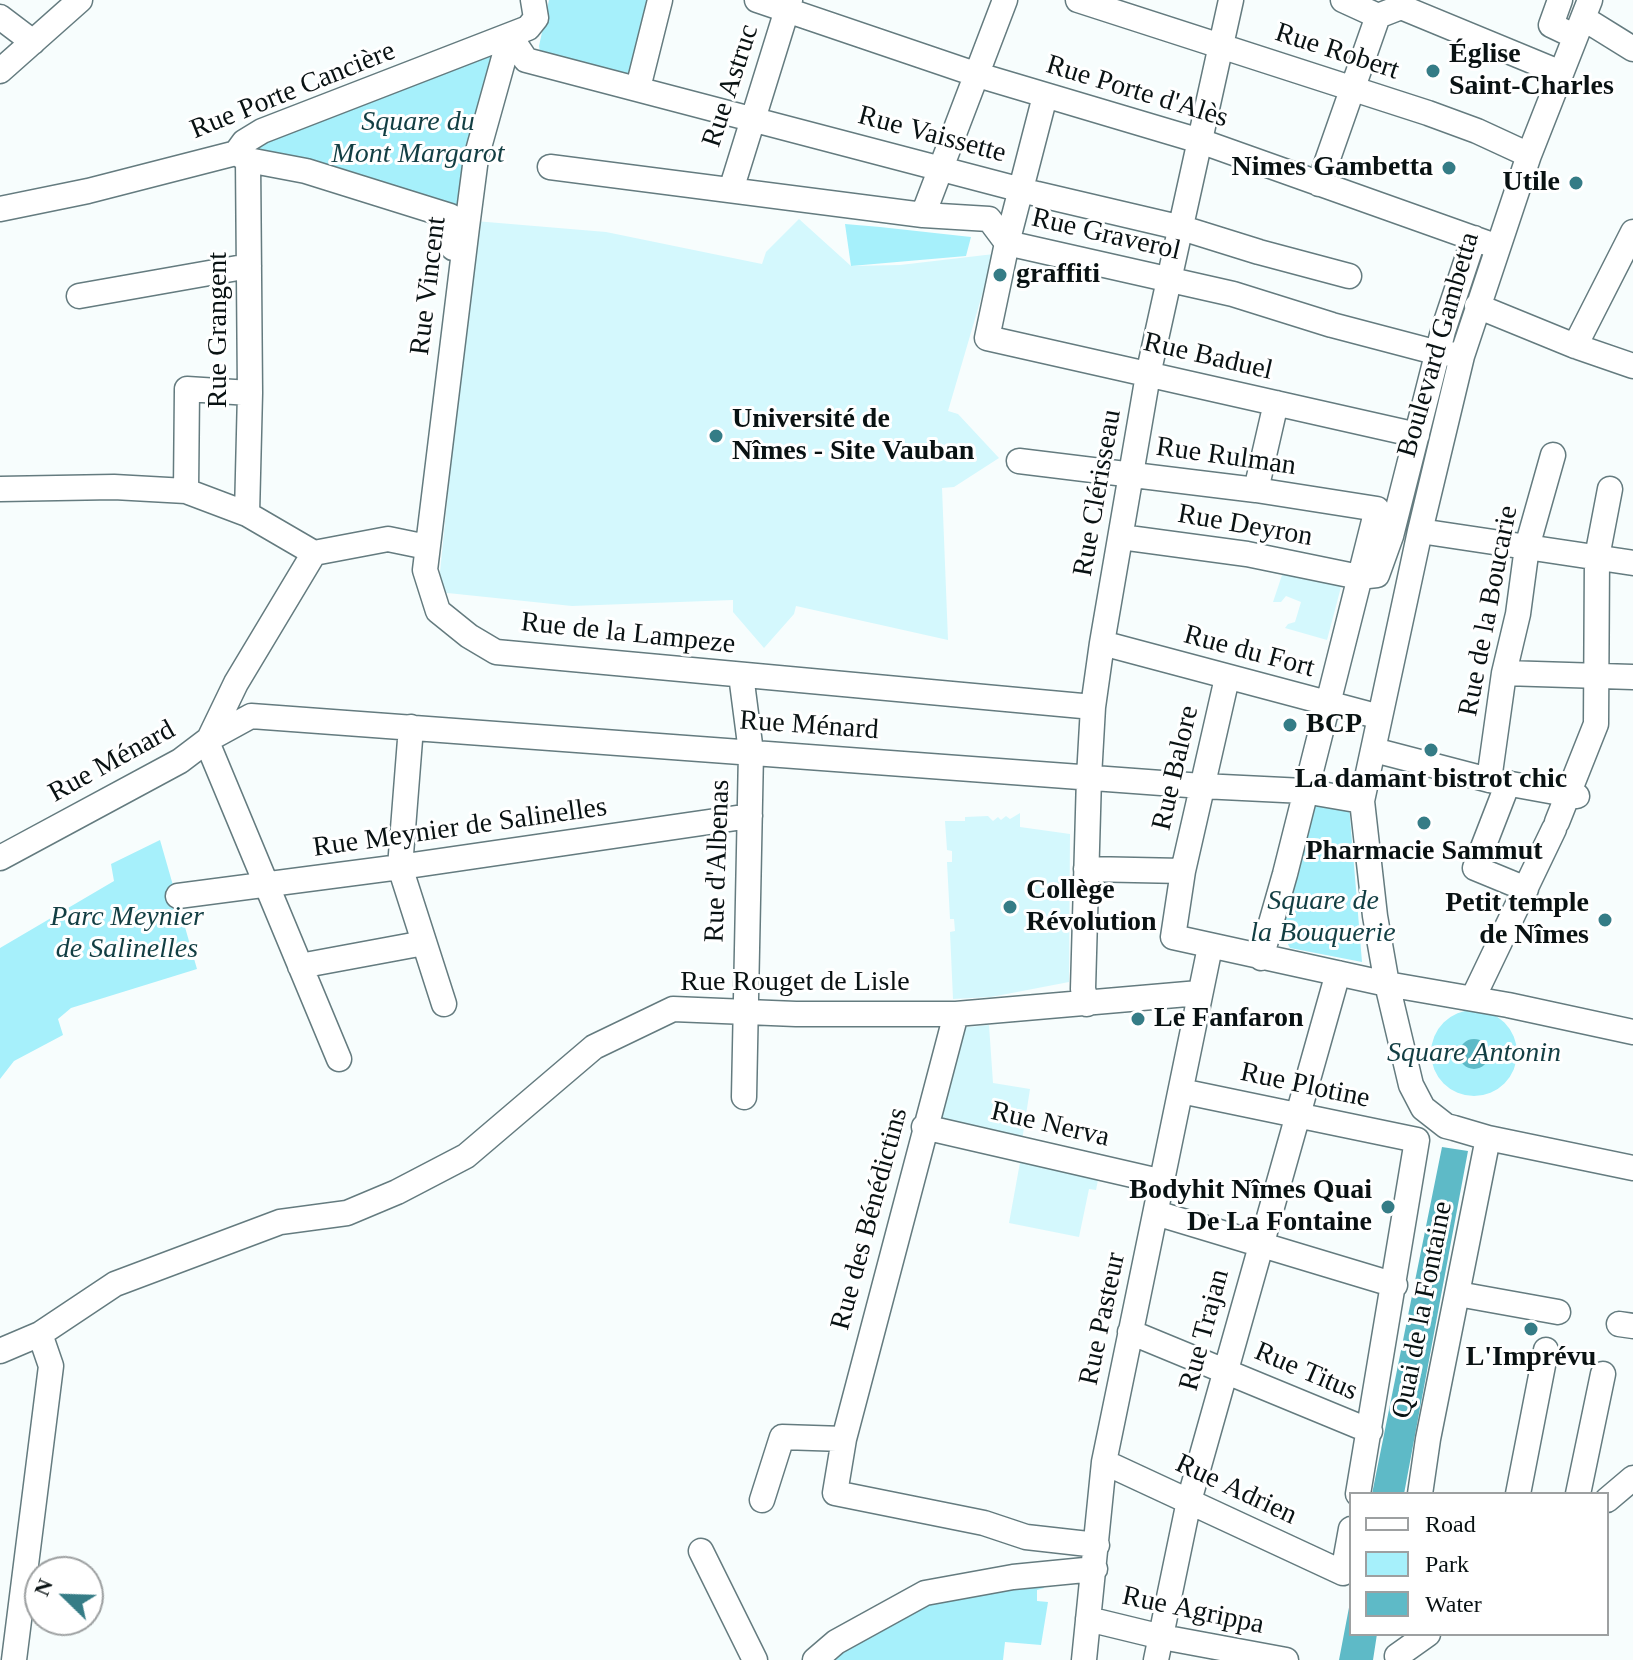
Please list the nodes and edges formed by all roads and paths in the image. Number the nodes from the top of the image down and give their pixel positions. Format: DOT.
graph roads {
  1 [pos="80,0"];
  2 [pos="533,0"];
  3 [pos="660,0"];
  4 [pos="757,0"];
  5 [pos="1005,0"];
  6 [pos="1078,0"];
  7 [pos="1231,0"];
  8 [pos="1343,0"];
  9 [pos="1560,0"];
  10 [pos="788,5"];
  11 [pos="1395,8"];
  12 [pos="0,17"];
  13 [pos="1588,29"];
  14 [pos="510,36"];
  15 [pos="0,37"];
  16 [pos="1222,46"];
  17 [pos="27,47"];
  18 [pos="1633,49"];
  19 [pos="0,71"];
  20 [pos="1561,73"];
  21 [pos="978,75"];
  22 [pos="638,88"];
  23 [pos="1352,89"];
  24 [pos="1045,96"];
  25 [pos="751,118"];
  26 [pos="1200,141"];
  27 [pos="1529,155"];
  28 [pos="242,157"];
  29 [pos="550,167"];
  30 [pos="940,167"];
  31 [pos="1319,184"];
  32 [pos="731,190"];
  33 [pos="1021,190"];
  34 [pos="0,209"];
  35 [pos="923,215"];
  36 [pos="1182,228"];
  37 [pos="1633,232"];
  38 [pos="1474,238"];
  39 [pos="1007,243"];
  40 [pos="1498,247"];
  41 [pos="249,266"];
  42 [pos="1349,276"];
  43 [pos="1171,281"];
  44 [pos="79,296"];
  45 [pos="1477,306"];
  46 [pos="1575,346"];
  47 [pos="1438,351"];
  48 [pos="1462,356"];
  49 [pos="1633,366"];
  50 [pos="1148,375"];
  51 [pos="250,393"];
  52 [pos="446,398"];
  53 [pos="1276,403"];
  54 [pos="1417,435"];
  55 [pos="1553,455"];
  56 [pos="1019,461"];
  57 [pos="1130,474"];
  58 [pos="0,489"];
  59 [pos="1610,489"];
  60 [pos="1256,490"];
  61 [pos="186,491"];
  62 [pos="247,514"];
  63 [pos="1420,531"];
  64 [pos="1121,537"];
  65 [pos="427,547"];
  66 [pos="1527,547"];
  67 [pos="314,553"];
  68 [pos="1597,557"];
  69 [pos="1633,563"];
  70 [pos="1359,577"];
  71 [pos="1102,643"];
  72 [pos="1504,673"];
  73 [pos="741,675"];
  74 [pos="1595,677"];
  75 [pos="1633,677"];
  76 [pos="1227,678"];
  77 [pos="227,703"];
  78 [pos="1328,703"];
  79 [pos="1093,707"];
  80 [pos="251,716"];
  81 [pos="1380,717"];
  82 [pos="411,727"];
  83 [pos="208,740"];
  84 [pos="1374,750"];
  85 [pos="751,752"];
  86 [pos="1089,777"];
  87 [pos="1498,781"];
  88 [pos="1202,786"];
  89 [pos="1304,791"];
  90 [pos="1573,794"];
  91 [pos="1362,801"];
  92 [pos="750,816"];
  93 [pos="0,858"];
  94 [pos="400,867"];
  95 [pos="1086,869"];
  96 [pos="1183,871"];
  97 [pos="266,885"];
  98 [pos="1526,889"];
  99 [pos="178,896"];
  100 [pos="424,943"];
  101 [pos="1210,947"];
  102 [pos="1261,958"];
  103 [pos="300,966"];
  104 [pos="1338,973"];
  105 [pos="1387,984"];
  106 [pos="1199,993"];
  107 [pos="1473,998"];
  108 [pos="444,1004"];
  109 [pos="1087,1004"];
  110 [pos="744,1011"];
  111 [pos="956,1014"];
  112 [pos="1631,1025"];
  113 [pos="339,1059"];
  114 [pos="1181,1091"];
  115 [pos="744,1097"];
  116 [pos="1299,1115"];
  117 [pos="924,1127"];
  118 [pos="1488,1138"];
  119 [pos="1417,1140"];
  120 [pos="1633,1168"];
  121 [pos="1163,1182"];
  122 [pos="1156,1213"];
  123 [pos="1261,1243"];
  124 [pos="1395,1285"];
  125 [pos="1458,1294"];
  126 [pos="1558,1312"];
  127 [pos="1130,1332"];
  128 [pos="40,1334"];
  129 [pos="1546,1350"];
  130 [pos="0,1351"];
  131 [pos="1225,1371"];
  132 [pos="1603,1374"];
  133 [pos="1370,1431"];
  134 [pos="844,1439"];
  135 [pos="1104,1462"];
  136 [pos="1633,1478"];
  137 [pos="1358,1492"];
  138 [pos="1420,1492"];
  139 [pos="1518,1492"];
  140 [pos="1578,1492"];
  141 [pos="1609,1498"];
  142 [pos="762,1500"];
  143 [pos="1189,1501"];
  144 [pos="1349,1540"];
  145 [pos="701,1551"];
  146 [pos="1096,1557"];
  147 [pos="1088,1619"];
  148 [pos="1424,1636"];
  149 [pos="1159,1648"];
  150 [pos="1398,1650"];
  151 [pos="14,1660"];
  152 [pos="755,1660"];
  153 [pos="815,1660"];
  154 [pos="1084,1660"];
  155 [pos="1286,1660"];
  1 -- 17 [label="street"];
  2 -- 14 [label="street"];
  3 -- 22 [label="street"];
  4 -- 10 [label="street, Rue Porte d'Alès"];
  5 -- 21 [label="street"];
  6 -- 16 [label="street, Rue Robert"];
  7 -- 16 [label="street, Rue Clérisseau"];
  8 -- 11 [label="street"];
  9 -- 13 [label="street"];
  10 -- 21 [label="street, Rue Porte d'Alès"];
  10 -- 25 [label="street, Rue Astruc"];
  11 -- 20 [label="street"];
  11 -- 23 [label="street"];
  12 -- 17 [label="street"];
  13 -- 18 [label="street"];
  13 -- 20 [label="street, Boulevard Gambetta"];
  14 -- 22 [label="street, Rue Vaissette"];
  14 -- 28 [label="street, Rue Porte Cancière"];
  14 -- 52 [label="street, Rue Vincent"];
  15 -- 17 [label="street"];
  16 -- 23 [label="street, Rue Robert"];
  16 -- 26 [label="street, Rue Clérisseau"];
  17 -- 19 [label="street"];
  20 -- 27 [label="street, Boulevard Gambetta"];
  21 -- 24 [label="street, Rue Porte d'Alès"];
  21 -- 30 [label="street"];
  22 -- 25 [label="street, Rue Vaissette"];
  23 -- 27 [label="street, Rue Robert"];
  23 -- 31 [label="street"];
  24 -- 26 [label="street, Rue Porte d'Alès"];
  24 -- 33 [label="street"];
  25 -- 30 [label="street, Rue Vaissette"];
  25 -- 32 [label="street, Rue Astruc"];
  26 -- 31 [label="street, Rue Porte d'Alès"];
  26 -- 36 [label="street, Rue Clérisseau"];
  27 -- 40 [label="street, Boulevard Gambetta"];
  28 -- 34 [label="street, Rue Porte Cancière"];
  28 -- 41 [label="street, Rue Grangent"];
  28 -- 52 [label="street"];
  29 -- 32 [label="street, Rue Graverol"];
  30 -- 33 [label="street, Rue Vaissette"];
  30 -- 35 [label="street"];
  31 -- 38 [label="street, Rue Porte d'Alès"];
  32 -- 35 [label="street, Rue Graverol"];
  33 -- 36 [label="street, Rue Vaissette"];
  33 -- 39 [label="street"];
  35 -- 39 [label="street, Rue Graverol"];
  36 -- 42 [label="street, Rue Vaissette"];
  36 -- 43 [label="street, Rue Clérisseau"];
  37 -- 46 [label="street"];
  38 -- 40 [label="street, Rue Porte d'Alès"];
  38 -- 47 [label="street, Boulevard Gambetta"];
  39 -- 43 [label="street, Rue Graverol"];
  39 -- 50 [label="street, Rue Baduel"];
  40 -- 45 [label="street, Boulevard Gambetta"];
  41 -- 44 [label="street"];
  41 -- 51 [label="street, Rue Grangent"];
  43 -- 47 [label="street, Rue Graverol"];
  43 -- 50 [label="street, Rue Clérisseau"];
  45 -- 46 [label="street"];
  45 -- 48 [label="street, Boulevard Gambetta"];
  46 -- 49 [label="street"];
  47 -- 48 [label="street, Rue Graverol"];
  47 -- 54 [label="street, Boulevard Gambetta"];
  48 -- 63 [label="street, Boulevard Gambetta"];
  50 -- 53 [label="street, Rue Baduel"];
  50 -- 57 [label="street, Rue Clérisseau"];
  51 -- 61 [label="street"];
  51 -- 62 [label="street, Rue Grangent"];
  52 -- 65 [label="street, Rue Vincent"];
  53 -- 54 [label="street, Rue Baduel"];
  53 -- 60 [label="street"];
  54 -- 70 [label="street, Boulevard Gambetta"];
  55 -- 66 [label="street, Rue de la Boucarie"];
  56 -- 57 [label="street, Rue Rulman"];
  57 -- 60 [label="street, Rue Rulman"];
  57 -- 64 [label="street, Rue Clérisseau"];
  58 -- 61 [label="street"];
  59 -- 68 [label="street"];
  60 -- 70 [label="street, Rue Rulman"];
  61 -- 62 [label="street"];
  62 -- 67 [label="street"];
  63 -- 66 [label="street"];
  63 -- 81 [label="street, Boulevard Gambetta"];
  64 -- 70 [label="street, Rue Deyron"];
  64 -- 71 [label="street, Rue Clérisseau"];
  65 -- 67 [label="street"];
  65 -- 73 [label="street, Rue de la Lampeze"];
  66 -- 68 [label="street"];
  66 -- 72 [label="street, Rue de la Boucarie"];
  67 -- 77 [label="street"];
  68 -- 69 [label="street"];
  68 -- 74 [label="street"];
  70 -- 78 [label="street"];
  71 -- 76 [label="street, Rue du Fort"];
  71 -- 79 [label="street, Rue Clérisseau"];
  72 -- 74 [label="street"];
  72 -- 87 [label="street, Rue de la Boucarie"];
  73 -- 79 [label="street, Rue de la Lampeze"];
  73 -- 85 [label="street, Rue d'Albenas"];
  74 -- 75 [label="street"];
  74 -- 90 [label="street"];
  76 -- 78 [label="street, Rue du Fort"];
  76 -- 88 [label="street, Rue Balore"];
  77 -- 80 [label="street, Rue Ménard"];
  77 -- 83 [label="street"];
  78 -- 81 [label="street, Rue du Fort"];
  78 -- 89 [label="street"];
  79 -- 86 [label="street, Rue Clérisseau"];
  80 -- 82 [label="street, Rue Ménard"];
  80 -- 83 [label="street, Rue Ménard"];
  81 -- 84 [label="street, Boulevard Gambetta"];
  82 -- 85 [label="street, Rue Ménard"];
  82 -- 94 [label="street"];
  83 -- 93 [label="street, Rue Ménard"];
  83 -- 97 [label="street"];
  84 -- 87 [label="street"];
  84 -- 91 [label="street, Boulevard Gambetta"];
  85 -- 86 [label="street, Rue Ménard"];
  85 -- 92 [label="street, Rue d'Albenas"];
  86 -- 88 [label="street, Rue Ménard"];
  86 -- 95 [label="street, Rue Clérisseau"];
  87 -- 90 [label="street"];
  87 -- 98 [label="street, Rue de la Boucarie"];
  88 -- 89 [label="street, Rue Ménard"];
  88 -- 96 [label="street, Rue Balore"];
  89 -- 91 [label="street, Rue Ménard"];
  89 -- 102 [label="street"];
  90 -- 98 [label="street"];
  91 -- 105 [label="street, Boulevard Gambetta"];
  92 -- 94 [label="street, Rue Meynier de Salinelles"];
  92 -- 110 [label="street, Rue d'Albenas"];
  94 -- 97 [label="street, Rue Meynier de Salinelles"];
  94 -- 100 [label="street"];
  95 -- 96 [label="street"];
  95 -- 109 [label="street, Rue Clérisseau"];
  96 -- 101 [label="street, Rue Balore"];
  97 -- 99 [label="street, Rue Meynier de Salinelles"];
  97 -- 103 [label="street"];
  98 -- 107 [label="street"];
  100 -- 103 [label="street"];
  100 -- 108 [label="street"];
  101 -- 102 [label="street"];
  101 -- 106 [label="street, Rue Pasteur"];
  102 -- 104 [label="street"];
  103 -- 113 [label="street"];
  104 -- 105 [label="street"];
  104 -- 116 [label="street, Rue Trajan"];
  105 -- 107 [label="street"];
  105 -- 118 [label="street"];
  106 -- 109 [label="street, Rue Rouget de Lisle"];
  106 -- 114 [label="street, Rue Pasteur"];
  107 -- 112 [label="street"];
  109 -- 111 [label="street, Rue Rouget de Lisle"];
  110 -- 111 [label="street, Rue Rouget de Lisle"];
  110 -- 115 [label="street, Rue d'Albenas"];
  110 -- 128 [label="street, Rue Rouget de Lisle"];
  111 -- 117 [label="street, Rue des Bénédictins"];
  114 -- 116 [label="street, Rue Plotine"];
  114 -- 121 [label="street, Rue Pasteur"];
  116 -- 119 [label="street, Rue Plotine"];
  116 -- 123 [label="street, Rue Trajan"];
  117 -- 121 [label="street, Rue Nerva"];
  117 -- 134 [label="street, Rue des Bénédictins"];
  118 -- 120 [label="street"];
  118 -- 125 [label="street, Quai de la Fontaine"];
  119 -- 124 [label="street, Quai de la Fontaine"];
  121 -- 122 [label="street, Rue Pasteur"];
  122 -- 123 [label="street"];
  122 -- 127 [label="street, Rue Pasteur"];
  123 -- 124 [label="street"];
  123 -- 131 [label="street, Rue Trajan"];
  124 -- 133 [label="street, Quai de la Fontaine"];
  125 -- 126 [label="street"];
  125 -- 138 [label="street, Quai de la Fontaine"];
  127 -- 131 [label="street, Rue Titus"];
  127 -- 135 [label="street, Rue Pasteur"];
  128 -- 130 [label="street, Rue Rouget de Lisle"];
  128 -- 151 [label="street"];
  129 -- 139 [label="street"];
  131 -- 133 [label="street, Rue Titus"];
  131 -- 143 [label="street, Rue Trajan"];
  132 -- 140 [label="street"];
  133 -- 137 [label="street, Quai de la Fontaine"];
  134 -- 142 [label="street"];
  134 -- 146 [label="street, Rue des Bénédictins"];
  135 -- 143 [label="street, Rue Adrien"];
  135 -- 146 [label="street, Rue Pasteur"];
  136 -- 141 [label="street"];
  143 -- 144 [label="street, Rue Adrien"];
  143 -- 149 [label="street, Rue Trajan"];
  145 -- 152 [label="street"];
  146 -- 147 [label="street, Rue Pasteur"];
  146 -- 153 [label="street"];
  147 -- 149 [label="street, Rue Agrippa"];
  147 -- 154 [label="street, Rue Pasteur"];
  148 -- 150 [label="street"];
  149 -- 155 [label="street, Rue Agrippa"];
}
